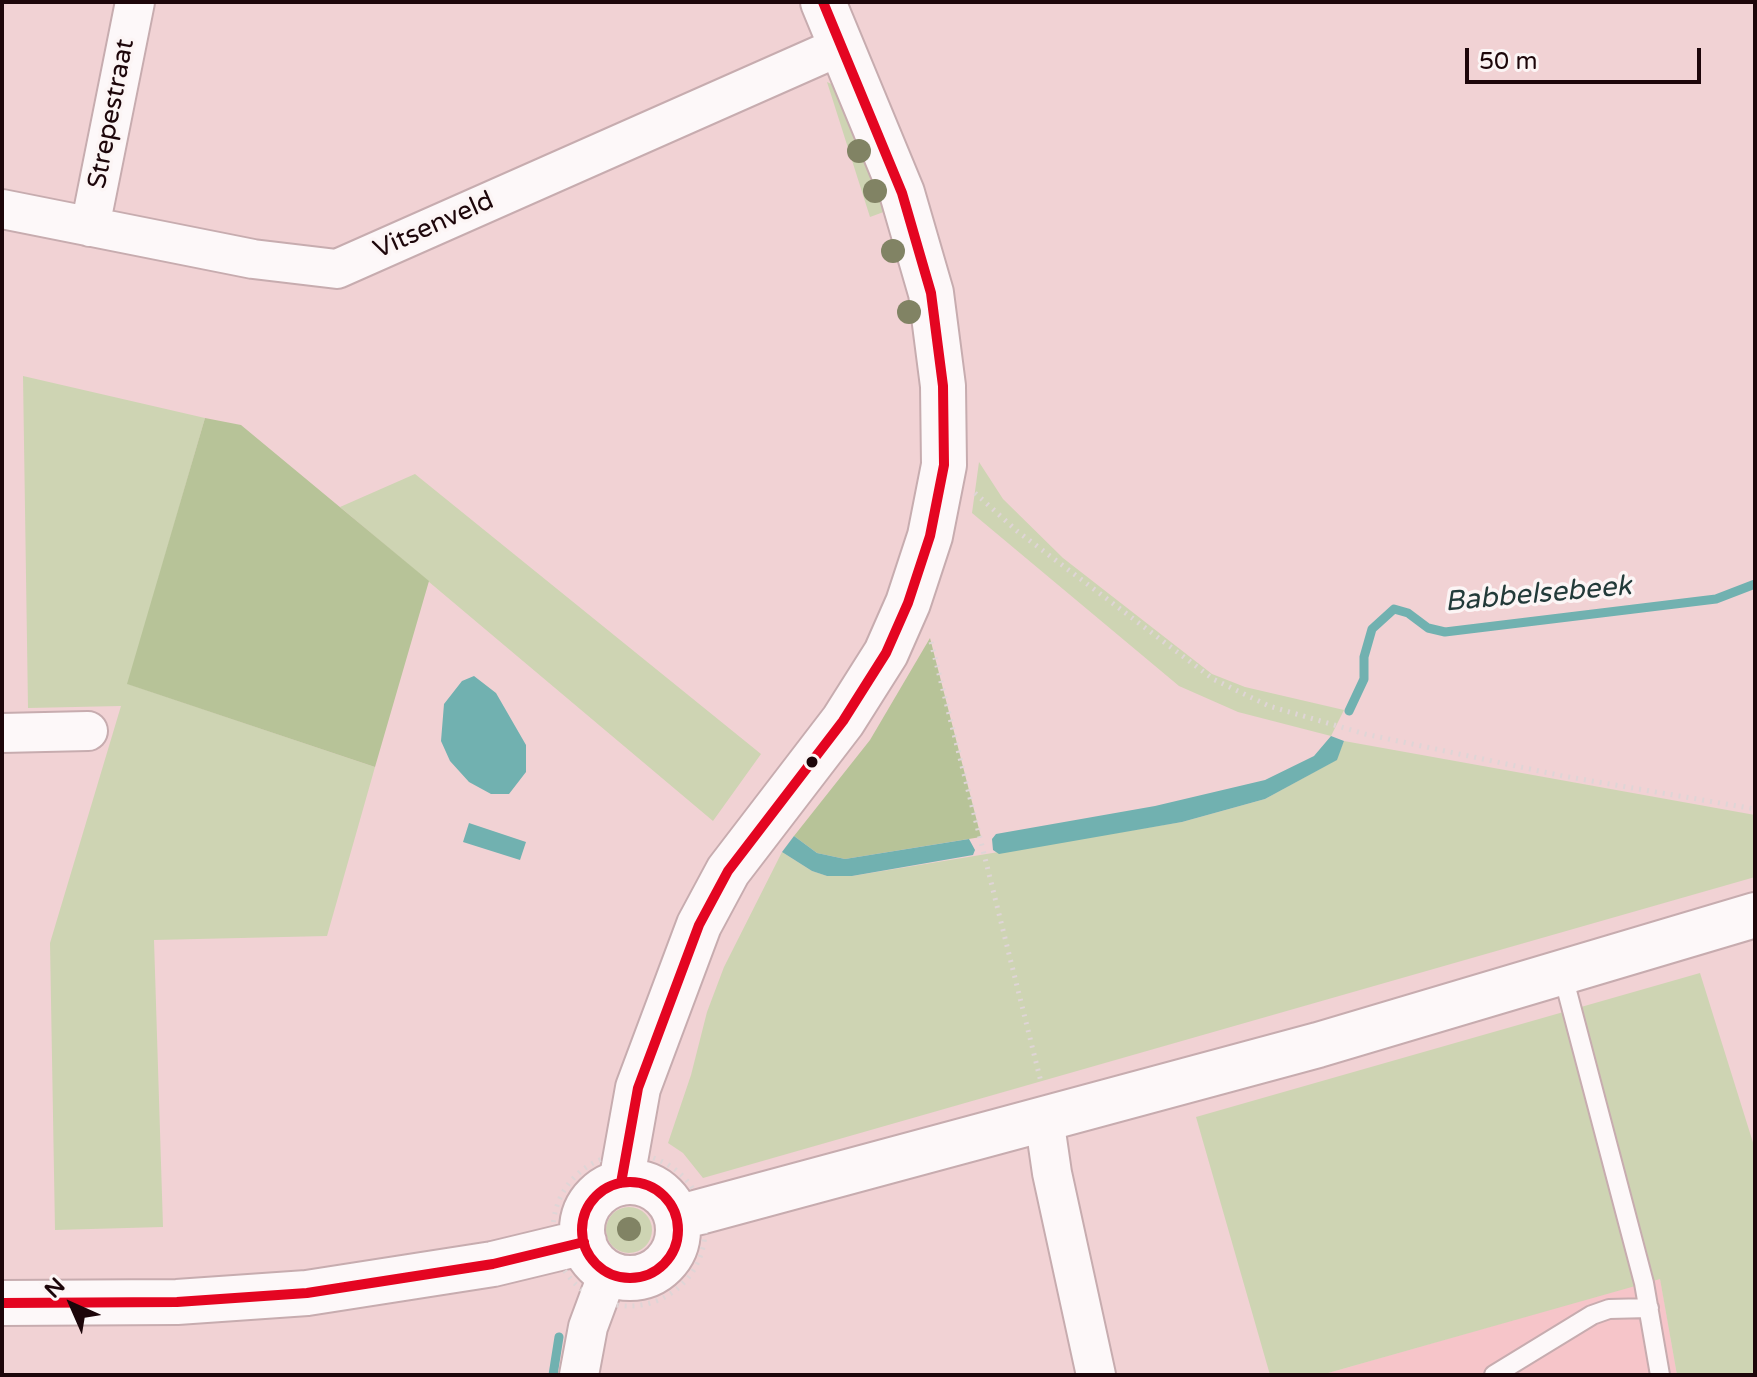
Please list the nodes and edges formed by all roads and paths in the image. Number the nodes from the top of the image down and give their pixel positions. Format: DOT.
graph roads {
  1 [pos="135,2"];
  2 [pos="823,2"];
  3 [pos="843,45"];
  4 [pos="2,209"];
  5 [pos="90,227"];
  6 [pos="944,465"];
  7 [pos="908,603"];
  8 [pos="88,731"];
  9 [pos="2,733"];
  10 [pos="1755,809"];
  11 [pos="1755,915"];
  12 [pos="1562,972"];
  13 [pos="1044,1118"];
  14 [pos="623,1169"];
  15 [pos="690,1214"];
  16 [pos="586,1267"];
  17 [pos="2,1303"];
  18 [pos="1649,1308"];
  19 [pos="579,1375"];
  20 [pos="1096,1375"];
  21 [pos="1494,1375"];
  22 [pos="1660,1375"];
  1 -- 5 [label="street, Strepestraat"];
  2 -- 3 [label="street"];
  3 -- 5 [label="street, Vitsenveld"];
  3 -- 6 [label="street"];
  4 -- 5 [label="street, Vitsenveld"];
  6 -- 7 [label="street"];
  6 -- 10 [label="path"];
  7 -- 13 [label="path"];
  7 -- 14 [label="street"];
  8 -- 9 [label="street"];
  11 -- 12 [label="street"];
  12 -- 13 [label="street"];
  12 -- 18 [label="lane"];
  13 -- 15 [label="street"];
  13 -- 20 [label="street"];
  14 -- 15 [label="street"];
  14 -- 15 [label="path"];
  14 -- 16 [label="street"];
  14 -- 16 [label="path"];
  15 -- 16 [label="street"];
  15 -- 16 [label="path"];
  16 -- 17 [label="street"];
  16 -- 19 [label="street"];
  18 -- 21 [label="lane"];
  18 -- 22 [label="lane"];
}
